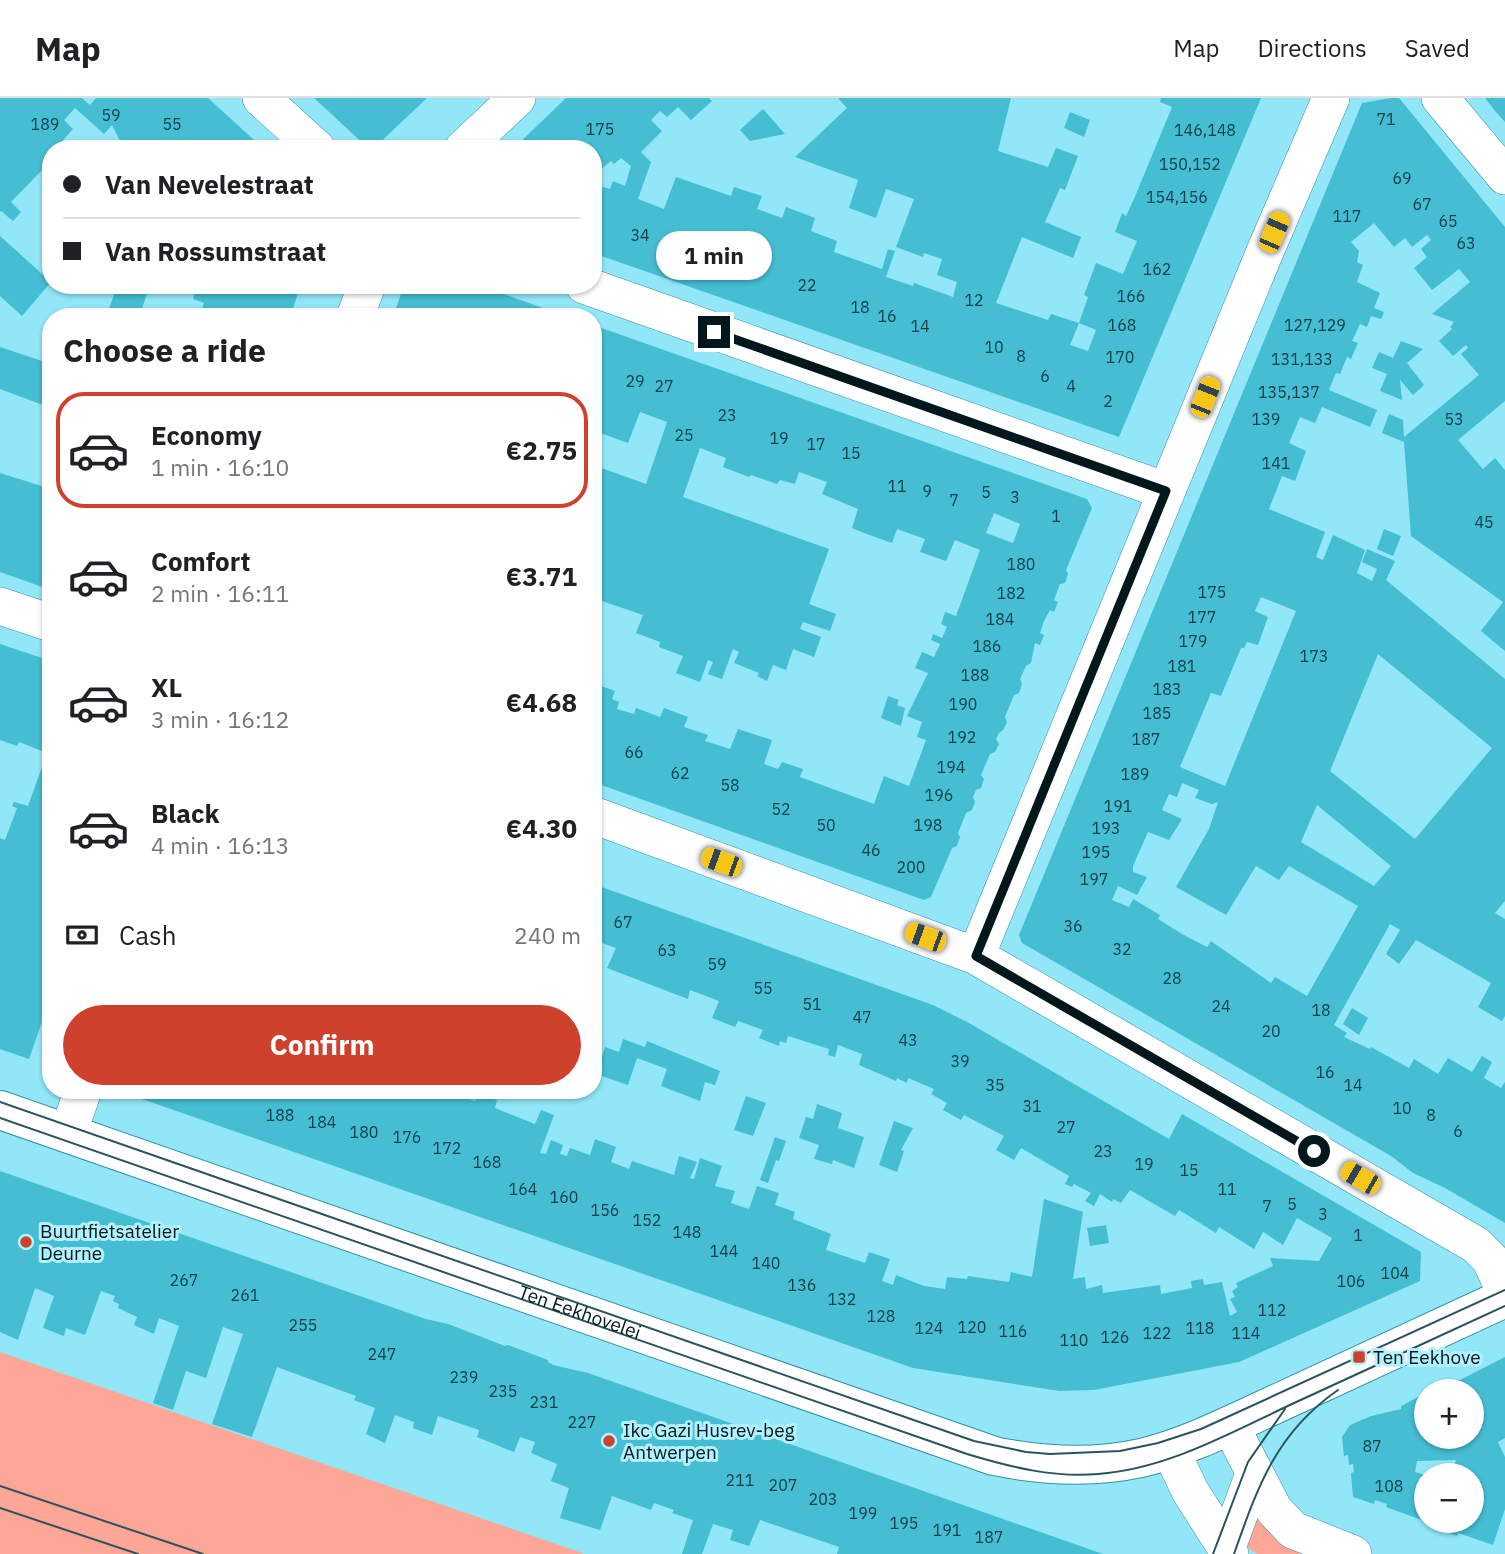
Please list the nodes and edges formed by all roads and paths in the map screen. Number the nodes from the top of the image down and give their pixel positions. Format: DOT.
graph roads {
  1 [pos="261,98"];
  2 [pos="517,98"];
  3 [pos="1331,98"];
  4 [pos="1440,98"];
  5 [pos="307,140"];
  6 [pos="473,140"];
  7 [pos="1505,176"];
  8 [pos="602,291"];
  9 [pos="1166,491"];
  10 [pos="0,606"];
  11 [pos="42,620"];
  12 [pos="602,818"];
  13 [pos="976,956"];
  14 [pos="80,1099"];
  15 [pos="0,1110"];
  16 [pos="68,1134"];
  17 [pos="1505,1291"];
  18 [pos="1505,1298"];
  19 [pos="1230,1424"];
  20 [pos="1166,1451"];
  21 [pos="1254,1474"];
  22 [pos="1228,1552"];
  23 [pos="1353,1554"];
  1 -- 5 [label="street"];
  2 -- 6 [label="street"];
  3 -- 9 [label="street"];
  4 -- 7 [label="street"];
  8 -- 9 [label="street"];
  9 -- 13 [label="street"];
  10 -- 11 [label="street"];
  12 -- 13 [label="street"];
  13 -- 17 [label="street"];
  14 -- 16 [label="street"];
  15 -- 16 [label="street, Ten Eekhovelei"];
  16 -- 20 [label="street, Ten Eekhovelei"];
  18 -- 19 [label="street, Ten Eekhovelei"];
  19 -- 20 [label="street, Ten Eekhovelei"];
  19 -- 21 [label="street"];
  20 -- 22 [label="street"];
  21 -- 22 [label="street"];
  21 -- 23 [label="street"];
}
